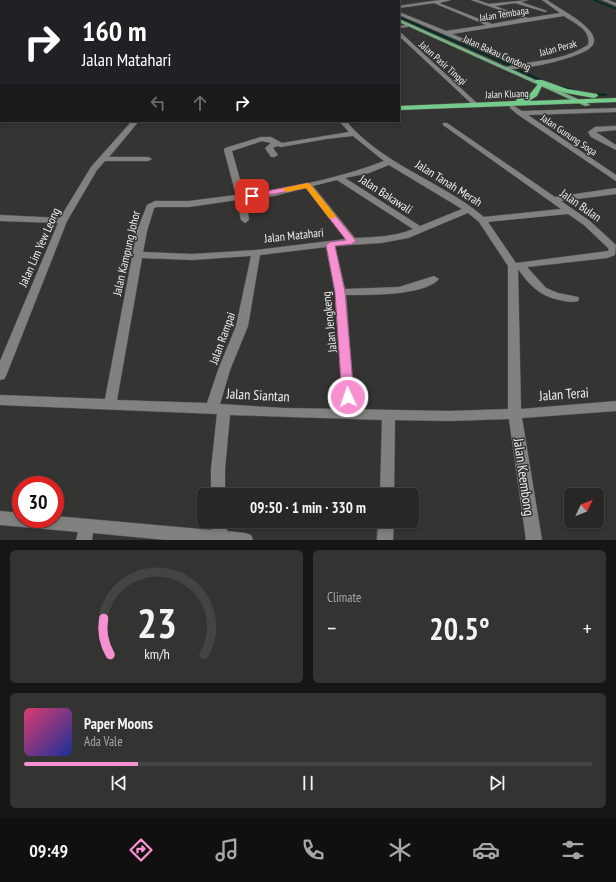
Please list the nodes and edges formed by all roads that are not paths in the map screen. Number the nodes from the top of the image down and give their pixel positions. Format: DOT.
graph roads {
  1 [pos="449,0"];
  2 [pos="473,0"];
  3 [pos="526,0"];
  4 [pos="544,0"];
  5 [pos="604,0"];
  6 [pos="514,1"];
  7 [pos="434,2"];
  8 [pos="615,4"];
  9 [pos="489,5"];
  10 [pos="400,7"];
  11 [pos="545,11"];
  12 [pos="400,13"];
  13 [pos="565,14"];
  14 [pos="528,19"];
  15 [pos="401,25"];
  16 [pos="493,25"];
  17 [pos="446,33"];
  18 [pos="402,40"];
  19 [pos="521,66"];
  20 [pos="507,68"];
  21 [pos="539,84"];
  22 [pos="616,100"];
  23 [pos="580,103"];
  24 [pos="493,104"];
  25 [pos="616,104"];
  26 [pos="476,105"];
  27 [pos="512,107"];
  28 [pos="400,108"];
  29 [pos="616,110"];
  30 [pos="400,111"];
  31 [pos="519,113"];
  32 [pos="135,122"];
  33 [pos="343,122"];
  34 [pos="351,122"];
  35 [pos="445,124"];
  36 [pos="616,128"];
  37 [pos="354,134"];
  38 [pos="276,144"];
  39 [pos="616,148"];
  40 [pos="274,155"];
  41 [pos="103,158"];
  42 [pos="148,158"];
  43 [pos="390,162"];
  44 [pos="339,178"];
  45 [pos="616,179"];
  46 [pos="308,185"];
  47 [pos="616,191"];
  48 [pos="241,197"];
  49 [pos="552,200"];
  50 [pos="469,209"];
  51 [pos="570,211"];
  52 [pos="0,218"];
  53 [pos="245,220"];
  54 [pos="482,220"];
  55 [pos="63,221"];
  56 [pos="420,230"];
  57 [pos="352,241"];
  58 [pos="330,245"];
  59 [pos="615,248"];
  60 [pos="256,253"];
  61 [pos="139,255"];
  62 [pos="516,265"];
  63 [pos="434,279"];
  64 [pos="340,292"];
  65 [pos="574,299"];
  66 [pos="0,376"];
  67 [pos="348,397"];
  68 [pos="0,400"];
  69 [pos="110,404"];
  70 [pos="616,406"];
  71 [pos="218,409"];
  72 [pos="389,414"];
  73 [pos="515,414"];
  74 [pos="218,488"];
  75 [pos="387,488"];
  76 [pos="0,518"];
  77 [pos="218,528"];
  78 [pos="386,528"];
  79 [pos="86,533"];
  80 [pos="219,539"];
  81 [pos="245,540"];
  82 [pos="385,540"];
  83 [pos="534,540"];
  1 -- 7 [label="street"];
  2 -- 9 [label="street"];
  3 -- 6 [label="street"];
  4 -- 13 [label="street, Jalan Perak"];
  5 -- 8 [label="street"];
  6 -- 9 [label="street"];
  6 -- 11 [label="street"];
  7 -- 10 [label="street"];
  7 -- 16 [label="street"];
  9 -- 14 [label="street"];
  12 -- 17 [label="street"];
  13 -- 14 [label="street, Jalan Tembaga"];
  13 -- 19 [label="street, Jalan Perak"];
  14 -- 16 [label="street, Jalan Tembaga"];
  15 -- 20 [label="main road, Jalan Bakau Condong"];
  15 -- 21 [label="main road, Jalan Bakau Condong"];
  16 -- 17 [label="street, Jalan Tembaga"];
  17 -- 19 [label="street"];
  18 -- 26 [label="street, Jalan Pasir Tinggi"];
  19 -- 20 [label="street, Jalan Perak"];
  20 -- 21 [label="main road, Jalan Bakau Condong"];
  21 -- 22 [label="highway"];
  21 -- 23 [label="main road, Jalan Bakau Condong"];
  21 -- 24 [label="highway"];
  22 -- 23 [label="highway, Jalan Kluang"];
  23 -- 24 [label="highway, Jalan Kluang"];
  23 -- 25 [label="highway, Jalan Kluang"];
  23 -- 27 [label="highway, Jalan Kluang"];
  24 -- 26 [label="highway, Jalan Kluang"];
  26 -- 28 [label="highway, Jalan Kluang"];
  27 -- 30 [label="highway, Jalan Kluang"];
  27 -- 31 [label="street, Jalan Gunung Soga"];
  29 -- 31 [label="street"];
  31 -- 45 [label="street, Jalan Gunung Soga"];
  32 -- 41 [label="street, Jalan Lim Yew Leong"];
  33 -- 37 [label="street, Jalan Tanah Merah"];
  34 -- 37 [label="street"];
  35 -- 49 [label="street, Jalan Bulan"];
  36 -- 39 [label="street, Jalan Gunung Soga"];
  37 -- 38 [label="street"];
  37 -- 43 [label="street, Jalan Tanah Merah"];
  38 -- 40 [label="street"];
  38 -- 48 [label="street"];
  41 -- 42 [label="street"];
  41 -- 55 [label="street, Jalan Lim Yew Leong"];
  43 -- 44 [label="street, Jalan Kampung Johor"];
  43 -- 50 [label="street, Jalan Tanah Merah"];
  44 -- 46 [label="street, Jalan Kampung Johor"];
  44 -- 56 [label="street, Jalan Bakawali"];
  46 -- 48 [label="street, Jalan Kampung Johor"];
  46 -- 57 [label="street"];
  47 -- 49 [label="street"];
  48 -- 53 [label="street"];
  48 -- 61 [label="street, Jalan Kampung Johor"];
  49 -- 51 [label="street, Jalan Bulan"];
  50 -- 54 [label="street, Jalan Tanah Merah"];
  50 -- 56 [label="street, Jalan Matahari"];
  51 -- 54 [label="street"];
  51 -- 59 [label="street, Jalan Bulan"];
  52 -- 55 [label="street"];
  54 -- 62 [label="street, Jalan Tanah Merah"];
  55 -- 66 [label="street, Jalan Lim Yew Leong"];
  56 -- 57 [label="street, Jalan Matahari"];
  57 -- 58 [label="street, Jalan Matahari"];
  58 -- 60 [label="street, Jalan Matahari"];
  58 -- 64 [label="street, Jalan Jengkeng"];
  59 -- 62 [label="street, Jalan Bulan"];
  60 -- 61 [label="street, Jalan Matahari"];
  60 -- 71 [label="street, Jalan Rampai"];
  61 -- 69 [label="street, Jalan Kampung Johor"];
  62 -- 65 [label="street, Jalan Tanah Merah"];
  62 -- 73 [label="street"];
  63 -- 64 [label="street"];
  64 -- 67 [label="street, Jalan Jengkeng"];
  68 -- 69 [label="street, Jalan Siantan"];
  69 -- 71 [label="street, Jalan Siantan"];
  70 -- 73 [label="street, Jalan Terai"];
  71 -- 72 [label="street, Jalan Siantan"];
  71 -- 74 [label="street, Jalan Rampai"];
  72 -- 73 [label="street, Jalan Siantan"];
  72 -- 75 [label="street"];
  73 -- 83 [label="street, Jalan Keembong"];
  76 -- 79 [label="street"];
  77 -- 80 [label="street"];
  78 -- 82 [label="street"];
  79 -- 80 [label="street"];
  80 -- 81 [label="street"];
}
